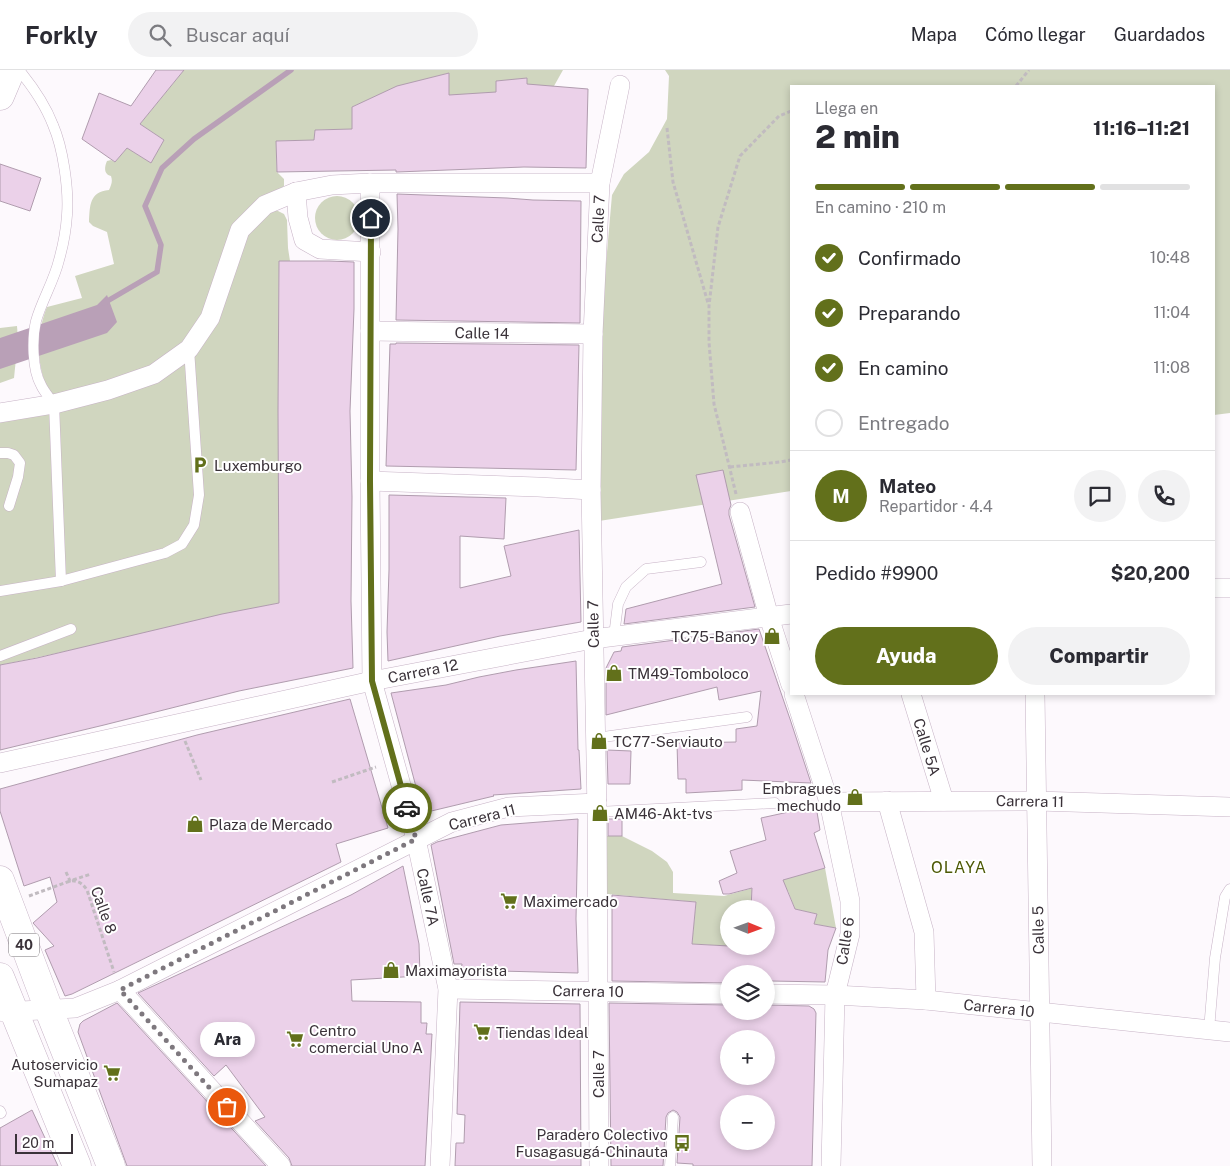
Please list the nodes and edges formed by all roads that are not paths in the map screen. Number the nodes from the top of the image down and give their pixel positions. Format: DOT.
graph roads {
  1 [pos="11,70"];
  2 [pos="19,70"];
  3 [pos="620,85"];
  4 [pos="0,96"];
  5 [pos="600,183"];
  6 [pos="370,184"];
  7 [pos="296,192"];
  8 [pos="371,252"];
  9 [pos="370,331"];
  10 [pos="593,334"];
  11 [pos="189,349"];
  12 [pos="54,404"];
  13 [pos="0,413"];
  14 [pos="0,453"];
  15 [pos="370,481"];
  16 [pos="591,490"];
  17 [pos="9,506"];
  18 [pos="740,512"];
  19 [pos="701,562"];
  20 [pos="61,581"];
  21 [pos="1215,588"];
  22 [pos="1230,588"];
  23 [pos="0,591"];
  24 [pos="790,614"];
  25 [pos="769,616"];
  26 [pos="71,629"];
  27 [pos="614,636"];
  28 [pos="593,639"];
  29 [pos="0,656"];
  30 [pos="372,681"];
  31 [pos="790,682"];
  32 [pos="794,695"];
  33 [pos="911,695"];
  34 [pos="1035,695"];
  35 [pos="747,717"];
  36 [pos="596,738"];
  37 [pos="0,763"];
  38 [pos="887,801"];
  39 [pos="944,801"];
  40 [pos="1037,801"];
  41 [pos="829,802"];
  42 [pos="775,804"];
  43 [pos="1230,806"];
  44 [pos="597,807"];
  45 [pos="416,839"];
  46 [pos="1230,889"];
  47 [pos="5,892"];
  48 [pos="0,976"];
  49 [pos="448,989"];
  50 [pos="120,990"];
  51 [pos="598,992"];
  52 [pos="720,994"];
  53 [pos="775,994"];
  54 [pos="835,996"];
  55 [pos="926,1000"];
  56 [pos="49,1010"];
  57 [pos="7,1012"];
  58 [pos="1039,1012"];
  59 [pos="1209,1030"];
  60 [pos="1230,1032"];
  61 [pos="673,1117"];
  62 [pos="77,1166"];
  63 [pos="111,1166"];
  64 [pos="281,1166"];
  65 [pos="440,1166"];
  66 [pos="599,1166"];
  67 [pos="670,1166"];
  68 [pos="831,1166"];
  69 [pos="1042,1166"];
  1 -- 4 [label="main road"];
  2 -- 12 [label="lane"];
  3 -- 5 [label="street, Calle 7"];
  5 -- 6 [label="street"];
  5 -- 10 [label="street, Calle 7"];
  6 -- 7 [label="street"];
  6 -- 8 [label="street, Calle 7A"];
  7 -- 8 [label="street"];
  7 -- 11 [label="street"];
  8 -- 9 [label="street, Calle 7A"];
  9 -- 10 [label="street, Calle 14"];
  9 -- 15 [label="street, Calle 7A"];
  10 -- 16 [label="street, Calle 7"];
  11 -- 12 [label="street"];
  11 -- 20 [label="lane"];
  12 -- 13 [label="street"];
  12 -- 20 [label="lane"];
  14 -- 17 [label="lane"];
  15 -- 16 [label="street"];
  15 -- 30 [label="street, Calle 7A"];
  16 -- 28 [label="street, Calle 7"];
  18 -- 25 [label="street"];
  19 -- 27 [label="lane"];
  20 -- 23 [label="lane"];
  21 -- 22 [label="street"];
  24 -- 25 [label="street, Carrera 12"];
  25 -- 27 [label="street, Carrera 12"];
  25 -- 31 [label="street"];
  26 -- 29 [label="lane"];
  27 -- 28 [label="street, Carrera 12"];
  28 -- 30 [label="street, Carrera 12"];
  28 -- 36 [label="street, Calle 7"];
  30 -- 37 [label="street, Carrera 12"];
  30 -- 45 [label="street, Calle 7A"];
  32 -- 41 [label="street, Calle 6"];
  33 -- 39 [label="street, Calle 5A"];
  34 -- 40 [label="street, Calle 5"];
  35 -- 36 [label="lane"];
  36 -- 44 [label="street, Calle 7"];
  38 -- 39 [label="street, Carrera 11"];
  38 -- 41 [label="street, Carrera 11"];
  38 -- 55 [label="street"];
  39 -- 40 [label="street, Carrera 11"];
  40 -- 43 [label="street, Carrera 11"];
  40 -- 58 [label="street, Calle 5"];
  41 -- 54 [label="street, Calle 6"];
  42 -- 44 [label="lane, Carrera 11"];
  44 -- 45 [label="street, Carrera 11"];
  44 -- 51 [label="street, Calle 7"];
  45 -- 49 [label="street, Calle 7A"];
  45 -- 50 [label="street, Carrera 11"];
  46 -- 59 [label="lane"];
  47 -- 56 [label="main road, 40"];
  48 -- 57 [label="main road, 40"];
  49 -- 51 [label="street, Carrera 10"];
  49 -- 65 [label="street, Calle 7A"];
  50 -- 56 [label="street, Carrera 11"];
  50 -- 64 [label="street"];
  51 -- 52 [label="street, Carrera 10"];
  51 -- 66 [label="street, Calle 7"];
  53 -- 54 [label="street, Carrera 10"];
  54 -- 55 [label="street, Carrera 10"];
  54 -- 68 [label="street, Calle 6"];
  55 -- 58 [label="street, Carrera 10"];
  56 -- 57 [label="street"];
  56 -- 63 [label="main road, 40"];
  57 -- 62 [label="main road, 40"];
  58 -- 59 [label="street, Carrera 10"];
  58 -- 69 [label="street, Calle 5"];
  59 -- 60 [label="street, Carrera 10"];
  61 -- 67 [label="lane"];
}
